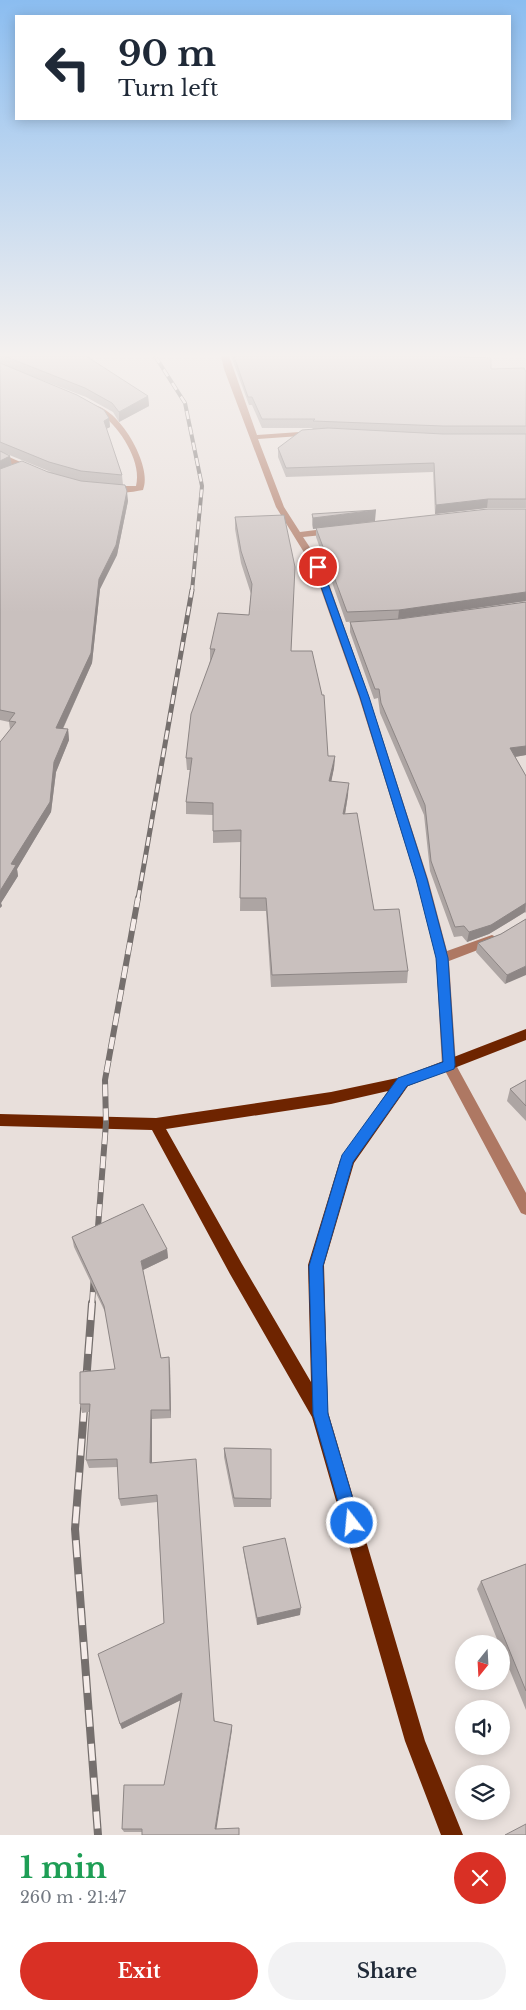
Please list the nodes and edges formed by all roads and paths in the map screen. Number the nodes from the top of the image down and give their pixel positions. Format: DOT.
graph roads {
  1 [pos="127,442"];
  2 [pos="257,442"];
  3 [pos="0,454"];
  4 [pos="22,467"];
  5 [pos="37,472"];
  6 [pos="7,473"];
  7 [pos="105,489"];
  8 [pos="338,530"];
  9 [pos="298,535"];
  10 [pos="502,934"];
  11 [pos="442,958"];
  12 [pos="526,1034"];
  13 [pos="449,1065"];
  14 [pos="402,1082"];
  15 [pos="0,1120"];
  16 [pos="156,1124"];
  17 [pos="526,1208"];
  18 [pos="320,1414"];
  19 [pos="452,1835"];
  1 -- 7 [label="street"];
  2 -- 9 [label="street"];
  3 -- 4 [label="street"];
  4 -- 5 [label="street"];
  4 -- 6 [label="street"];
  8 -- 9 [label="street"];
  9 -- 11 [label="street"];
  10 -- 11 [label="street"];
  11 -- 13 [label="street"];
  12 -- 13 [label="main road"];
  13 -- 14 [label="main road"];
  13 -- 17 [label="street"];
  14 -- 16 [label="main road"];
  14 -- 18 [label="main road"];
  15 -- 16 [label="main road"];
  16 -- 18 [label="main road"];
  18 -- 19 [label="main road"];
}
